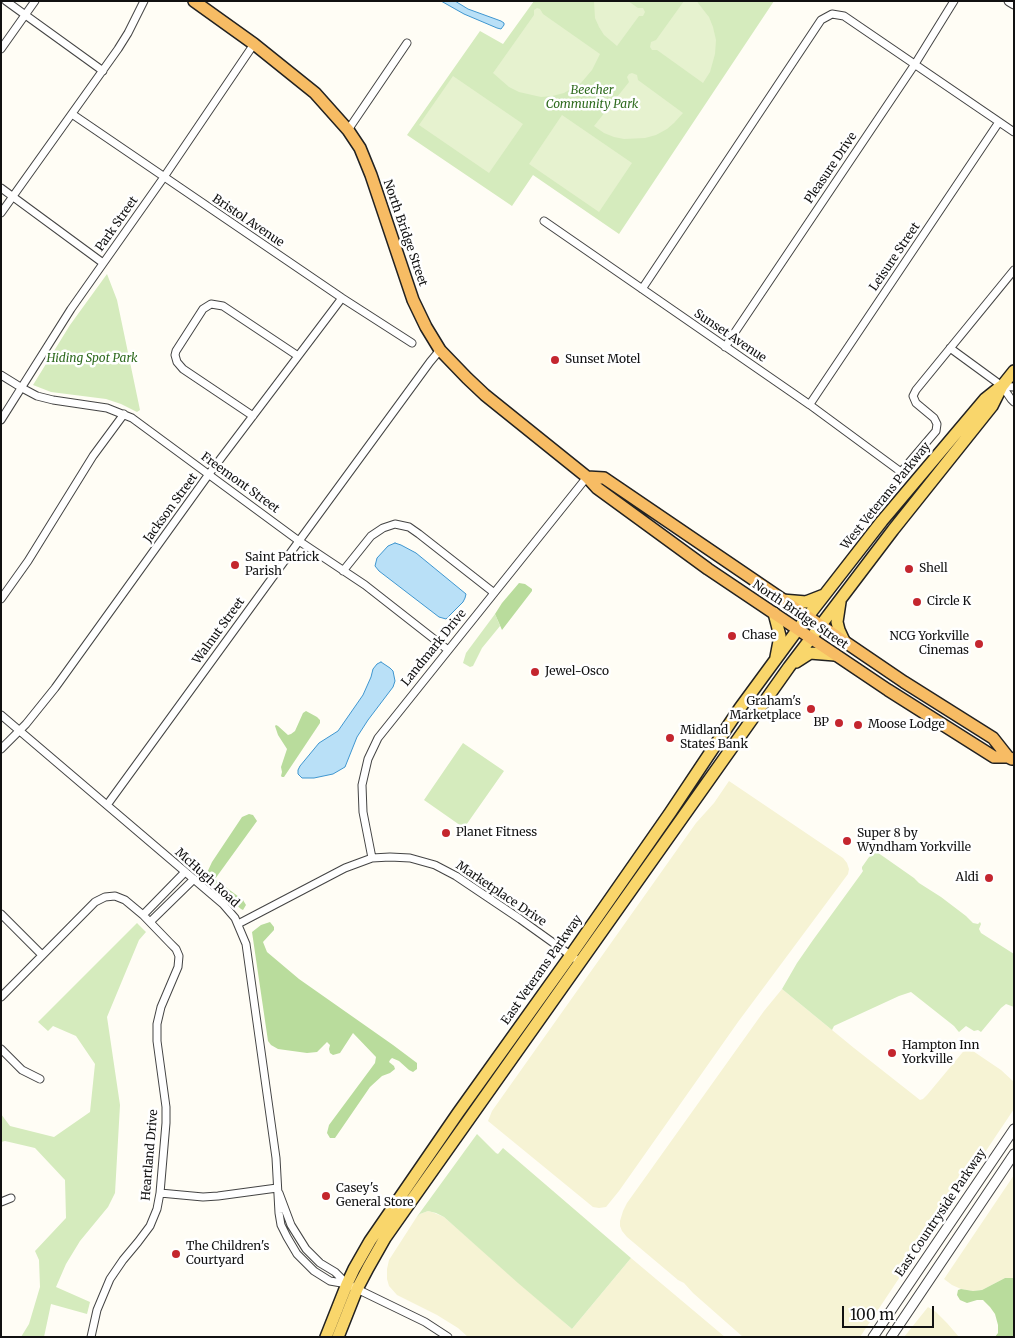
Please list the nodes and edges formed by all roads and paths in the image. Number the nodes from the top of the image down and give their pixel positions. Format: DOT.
graph roads {
  1 [pos="6,1"];
  2 [pos="35,1"];
  3 [pos="144,1"];
  4 [pos="194,1"];
  5 [pos="954,1"];
  6 [pos="1009,1"];
  7 [pos="1014,4"];
  8 [pos="25,15"];
  9 [pos="407,43"];
  10 [pos="254,44"];
  11 [pos="1,49"];
  12 [pos="915,64"];
  13 [pos="103,71"];
  14 [pos="72,114"];
  15 [pos="998,122"];
  16 [pos="348,130"];
  17 [pos="1014,132"];
  18 [pos="164,177"];
  19 [pos="1,188"];
  20 [pos="12,196"];
  21 [pos="1,213"];
  22 [pos="544,221"];
  23 [pos="104,263"];
  24 [pos="1014,270"];
  25 [pos="642,289"];
  26 [pos="342,298"];
  27 [pos="412,343"];
  28 [pos="725,347"];
  29 [pos="950,348"];
  30 [pos="440,350"];
  31 [pos="298,356"];
  32 [pos="1014,371"];
  33 [pos="1,375"];
  34 [pos="1008,386"];
  35 [pos="22,388"];
  36 [pos="1014,402"];
  37 [pos="810,404"];
  38 [pos="124,414"];
  39 [pos="253,416"];
  40 [pos="1,420"];
  41 [pos="209,474"];
  42 [pos="587,477"];
  43 [pos="299,540"];
  44 [pos="343,571"];
  45 [pos="494,592"];
  46 [pos="825,594"];
  47 [pos="841,598"];
  48 [pos="1,599"];
  49 [pos="782,600"];
  50 [pos="774,613"];
  51 [pos="808,618"];
  52 [pos="820,626"];
  53 [pos="798,630"];
  54 [pos="810,638"];
  55 [pos="845,643"];
  56 [pos="448,650"];
  57 [pos="835,655"];
  58 [pos="775,661"];
  59 [pos="789,667"];
  60 [pos="1,715"];
  61 [pos="20,730"];
  62 [pos="1,749"];
  63 [pos="1011,758"];
  64 [pos="106,805"];
  65 [pos="372,858"];
  66 [pos="185,872"];
  67 [pos="194,879"];
  68 [pos="1,914"];
  69 [pos="143,915"];
  70 [pos="150,922"];
  71 [pos="238,924"];
  72 [pos="42,955"];
  73 [pos="570,956"];
  74 [pos="580,962"];
  75 [pos="1,996"];
  76 [pos="1,1049"];
  77 [pos="40,1078"];
  78 [pos="1014,1129"];
  79 [pos="1014,1154"];
  80 [pos="976,1185"];
  81 [pos="277,1188"];
  82 [pos="160,1193"];
  83 [pos="987,1193"];
  84 [pos="11,1198"];
  85 [pos="1,1202"];
  86 [pos="912,1278"];
  87 [pos="924,1286"];
  88 [pos="352,1287"];
  89 [pos="91,1337"];
  90 [pos="326,1337"];
  91 [pos="338,1337"];
  92 [pos="448,1337"];
  93 [pos="873,1337"];
  94 [pos="891,1337"];
  1 -- 8 [label="street"];
  2 -- 8 [label="street"];
  3 -- 13 [label="street"];
  4 -- 10 [label="highway, North Bridge Street"];
  5 -- 12 [label="street, Pleasure Drive"];
  6 -- 7 [label="street"];
  8 -- 11 [label="street"];
  8 -- 13 [label="street"];
  9 -- 16 [label="street"];
  10 -- 16 [label="highway, North Bridge Street"];
  10 -- 18 [label="street, Park Street"];
  12 -- 15 [label="street"];
  12 -- 25 [label="street"];
  12 -- 28 [label="street, Pleasure Drive"];
  13 -- 14 [label="street"];
  14 -- 18 [label="street, Bristol Avenue"];
  14 -- 20 [label="street"];
  15 -- 17 [label="street"];
  15 -- 37 [label="street, Leisure Street"];
  16 -- 30 [label="highway, North Bridge Street"];
  18 -- 23 [label="street, Park Street"];
  18 -- 26 [label="street, Bristol Avenue"];
  19 -- 20 [label="street"];
  20 -- 21 [label="street"];
  20 -- 23 [label="street"];
  22 -- 25 [label="street, Sunset Avenue"];
  23 -- 35 [label="street, Park Street"];
  24 -- 29 [label="street"];
  25 -- 28 [label="street, Sunset Avenue"];
  26 -- 27 [label="street, Bristol Avenue"];
  26 -- 31 [label="street, Jackson Street"];
  28 -- 37 [label="street, Sunset Avenue"];
  29 -- 34 [label="street"];
  29 -- 37 [label="street, Sunset Avenue"];
  30 -- 42 [label="highway, North Bridge Street"];
  30 -- 43 [label="street, Walnut Street"];
  31 -- 39 [label="street, Jackson Street"];
  31 -- 39 [label="street"];
  32 -- 34 [label="main road, West Veterans Parkway"];
  33 -- 35 [label="street, Freemont Street"];
  34 -- 36 [label="street"];
  34 -- 46 [label="main road, West Veterans Parkway"];
  34 -- 47 [label="main road, West Veterans Parkway"];
  35 -- 38 [label="street, Freemont Street"];
  35 -- 40 [label="street, Park Street"];
  38 -- 41 [label="street, Freemont Street"];
  38 -- 48 [label="street"];
  39 -- 41 [label="street, Jackson Street"];
  41 -- 43 [label="street, Freemont Street"];
  41 -- 61 [label="street, Jackson Street"];
  42 -- 45 [label="street, Landmark Drive"];
  42 -- 49 [label="highway, North Bridge Street"];
  42 -- 50 [label="highway, North Bridge Street"];
  43 -- 44 [label="street, Freemont Street"];
  43 -- 64 [label="street, Walnut Street"];
  44 -- 45 [label="street"];
  44 -- 56 [label="street, Freemont Street"];
  45 -- 56 [label="street, Landmark Drive"];
  46 -- 49 [label="main road"];
  46 -- 51 [label="main road, West Veterans Parkway"];
  47 -- 52 [label="main road, West Veterans Parkway"];
  47 -- 55 [label="main road"];
  49 -- 51 [label="highway, North Bridge Street"];
  50 -- 53 [label="highway, North Bridge Street"];
  50 -- 58 [label="main road"];
  51 -- 52 [label="highway, North Bridge Street"];
  51 -- 53 [label="main road, West Veterans Parkway"];
  52 -- 54 [label="main road, West Veterans Parkway"];
  52 -- 55 [label="highway, North Bridge Street"];
  53 -- 54 [label="highway, North Bridge Street"];
  53 -- 58 [label="main road, East Veterans Parkway"];
  54 -- 57 [label="highway, North Bridge Street"];
  54 -- 59 [label="main road, East Veterans Parkway"];
  55 -- 63 [label="highway, North Bridge Street"];
  56 -- 65 [label="street, Landmark Drive"];
  57 -- 59 [label="main road"];
  57 -- 63 [label="highway, North Bridge Street"];
  58 -- 73 [label="main road, East Veterans Parkway"];
  59 -- 74 [label="main road, East Veterans Parkway"];
  60 -- 61 [label="street, McHugh Road"];
  61 -- 62 [label="street, Jackson Street"];
  61 -- 64 [label="street, McHugh Road"];
  64 -- 66 [label="street, McHugh Road"];
  65 -- 71 [label="street, Marketplace Drive"];
  65 -- 73 [label="street, Marketplace Drive"];
  66 -- 67 [label="street, McHugh Road"];
  66 -- 69 [label="street"];
  67 -- 70 [label="street"];
  67 -- 71 [label="street, McHugh Road"];
  68 -- 72 [label="street"];
  69 -- 70 [label="street, Heartland Drive"];
  69 -- 72 [label="street, Heartland Drive"];
  70 -- 82 [label="street, Heartland Drive"];
  71 -- 81 [label="street, McHugh Road"];
  72 -- 75 [label="street"];
  73 -- 74 [label="street, Marketplace Drive"];
  73 -- 88 [label="main road, East Veterans Parkway"];
  74 -- 88 [label="main road, East Veterans Parkway"];
  76 -- 77 [label="street"];
  78 -- 80 [label="street, East Countryside Parkway"];
  79 -- 83 [label="street"];
  80 -- 83 [label="street"];
  80 -- 86 [label="street, East Countryside Parkway"];
  81 -- 82 [label="street"];
  81 -- 88 [label="street, McHugh Road"];
  82 -- 89 [label="street, Heartland Drive"];
  83 -- 87 [label="street"];
  84 -- 85 [label="street"];
  86 -- 87 [label="street"];
  86 -- 93 [label="street, East Countryside Parkway"];
  87 -- 94 [label="street"];
  88 -- 90 [label="main road, East Veterans Parkway"];
  88 -- 91 [label="main road, East Veterans Parkway"];
  88 -- 92 [label="street, McHugh Road"];
}
